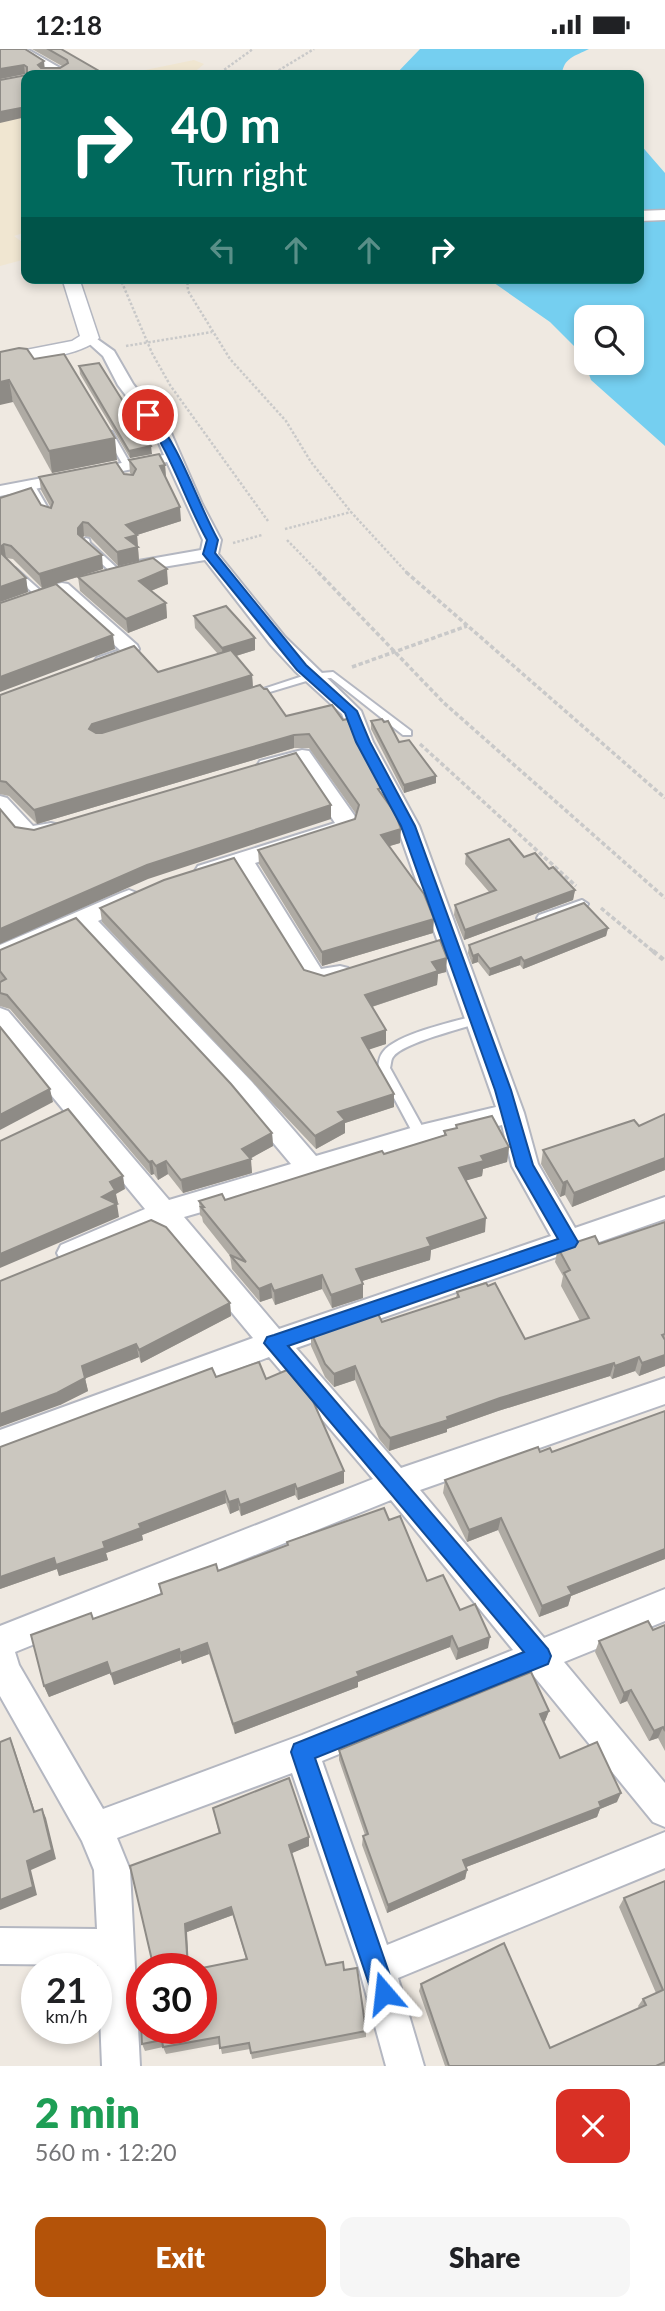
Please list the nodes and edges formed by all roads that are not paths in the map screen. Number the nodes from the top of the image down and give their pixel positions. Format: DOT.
graph roads {
  1 [pos="19,49"];
  2 [pos="57,70"];
  3 [pos="665,215"];
  4 [pos="644,216"];
  5 [pos="72,284"];
  6 [pos="90,338"];
  7 [pos="0,361"];
  8 [pos="101,421"];
  9 [pos="172,457"];
  10 [pos="123,469"];
  11 [pos="30,484"];
  12 [pos="0,491"];
  13 [pos="49,517"];
  14 [pos="86,541"];
  15 [pos="209,554"];
  16 [pos="0,572"];
  17 [pos="101,575"];
  18 [pos="62,588"];
  19 [pos="39,594"];
  20 [pos="20,602"];
  21 [pos="90,667"];
  22 [pos="312,676"];
  23 [pos="245,697"];
  24 [pos="407,733"];
  25 [pos="250,772"];
  26 [pos="0,803"];
  27 [pos="74,823"];
  28 [pos="242,860"];
  29 [pos="181,878"];
  30 [pos="145,891"];
  31 [pos="584,899"];
  32 [pos="82,918"];
  33 [pos="531,923"];
  34 [pos="457,945"];
  35 [pos="425,947"];
  36 [pos="0,954"];
  37 [pos="362,967"];
  38 [pos="0,1017"];
  39 [pos="478,1019"];
  40 [pos="511,1113"];
  41 [pos="421,1135"];
  42 [pos="312,1170"];
  43 [pos="665,1208"];
  44 [pos="165,1212"];
  45 [pos="569,1242"];
  46 [pos="54,1260"];
  47 [pos="274,1343"];
  48 [pos="665,1391"];
  49 [pos="0,1444"];
  50 [pos="396,1484"];
  51 [pos="665,1605"];
  52 [pos="0,1642"];
  53 [pos="0,1654"];
  54 [pos="540,1656"];
  55 [pos="302,1752"];
  56 [pos="665,1810"];
  57 [pos="95,1829"];
  58 [pos="665,1850"];
  59 [pos="0,1946"];
  60 [pos="114,1947"];
  61 [pos="377,1968"];
  62 [pos="121,2066"];
  63 [pos="405,2066"];
  1 -- 2 [label="street"];
  3 -- 4 [label="street"];
  5 -- 6 [label="street"];
  6 -- 7 [label="street"];
  6 -- 9 [label="street"];
  8 -- 10 [label="lane"];
  9 -- 10 [label="street"];
  9 -- 15 [label="street"];
  10 -- 11 [label="street"];
  11 -- 12 [label="street"];
  11 -- 13 [label="lane"];
  14 -- 17 [label="lane"];
  15 -- 17 [label="street"];
  15 -- 22 [label="street"];
  16 -- 19 [label="lane"];
  17 -- 18 [label="street"];
  18 -- 19 [label="street"];
  18 -- 21 [label="street"];
  19 -- 20 [label="street"];
  22 -- 23 [label="lane"];
  22 -- 24 [label="lane"];
  22 -- 34 [label="street"];
  25 -- 28 [label="street"];
  26 -- 27 [label="street"];
  28 -- 29 [label="street"];
  28 -- 37 [label="street"];
  30 -- 32 [label="street"];
  31 -- 33 [label="lane"];
  32 -- 36 [label="street"];
  32 -- 42 [label="street"];
  34 -- 35 [label="street"];
  34 -- 39 [label="street"];
  38 -- 44 [label="street"];
  39 -- 40 [label="street"];
  39 -- 41 [label="lane"];
  40 -- 41 [label="street"];
  40 -- 45 [label="street"];
  41 -- 42 [label="street"];
  42 -- 44 [label="street"];
  43 -- 45 [label="street"];
  44 -- 46 [label="street"];
  44 -- 47 [label="street"];
  45 -- 47 [label="street"];
  47 -- 49 [label="street"];
  47 -- 50 [label="street"];
  48 -- 50 [label="street"];
  50 -- 52 [label="street"];
  50 -- 54 [label="street"];
  51 -- 54 [label="street"];
  53 -- 57 [label="street"];
  54 -- 55 [label="street"];
  54 -- 56 [label="street"];
  55 -- 57 [label="street"];
  55 -- 61 [label="street"];
  57 -- 60 [label="street"];
  58 -- 61 [label="street"];
  59 -- 60 [label="street"];
  60 -- 62 [label="street"];
  61 -- 63 [label="street"];
}
